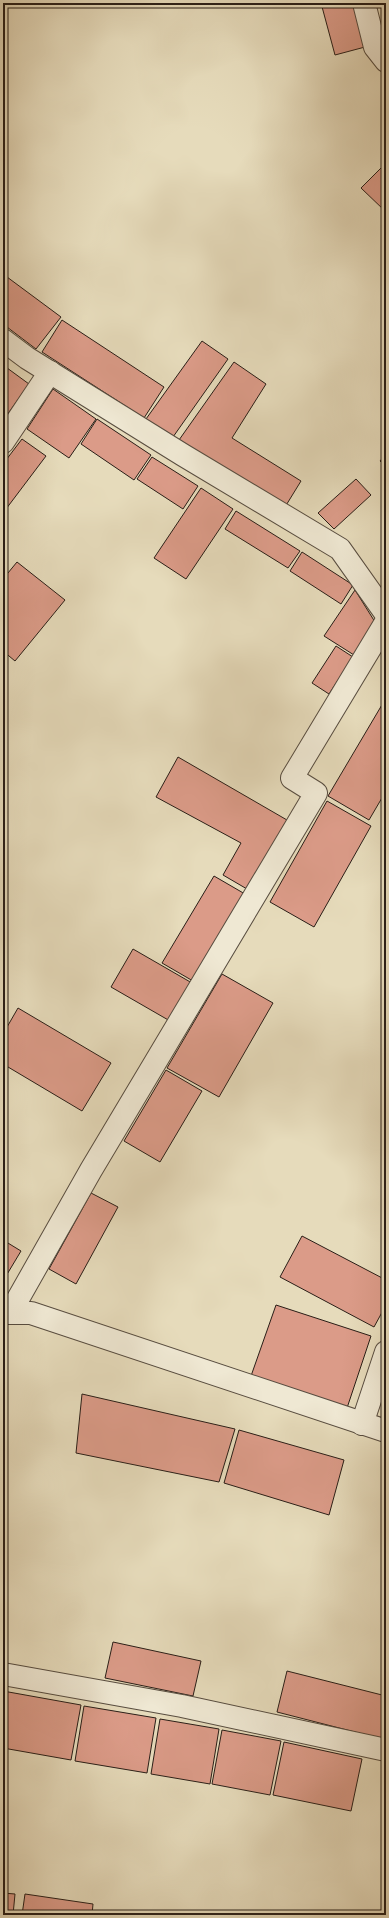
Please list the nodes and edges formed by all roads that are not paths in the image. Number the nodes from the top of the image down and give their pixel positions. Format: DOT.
graph roads {
  1 [pos="364,3"];
  2 [pos="386,61"];
  3 [pos="3,340"];
  4 [pos="50,372"];
  5 [pos="3,442"];
  6 [pos="386,614"];
  7 [pos="386,622"];
  8 [pos="7,1313"];
  9 [pos="386,1352"];
  10 [pos="362,1424"];
  11 [pos="386,1431"];
  12 [pos="3,1674"];
  13 [pos="386,1750"];
  1 -- 2 [label="street"];
  3 -- 4 [label="street"];
  4 -- 5 [label="street"];
  4 -- 6 [label="street"];
  7 -- 8 [label="street"];
  8 -- 10 [label="street"];
  9 -- 10 [label="street"];
  10 -- 11 [label="street"];
  12 -- 13 [label="street"];
}
